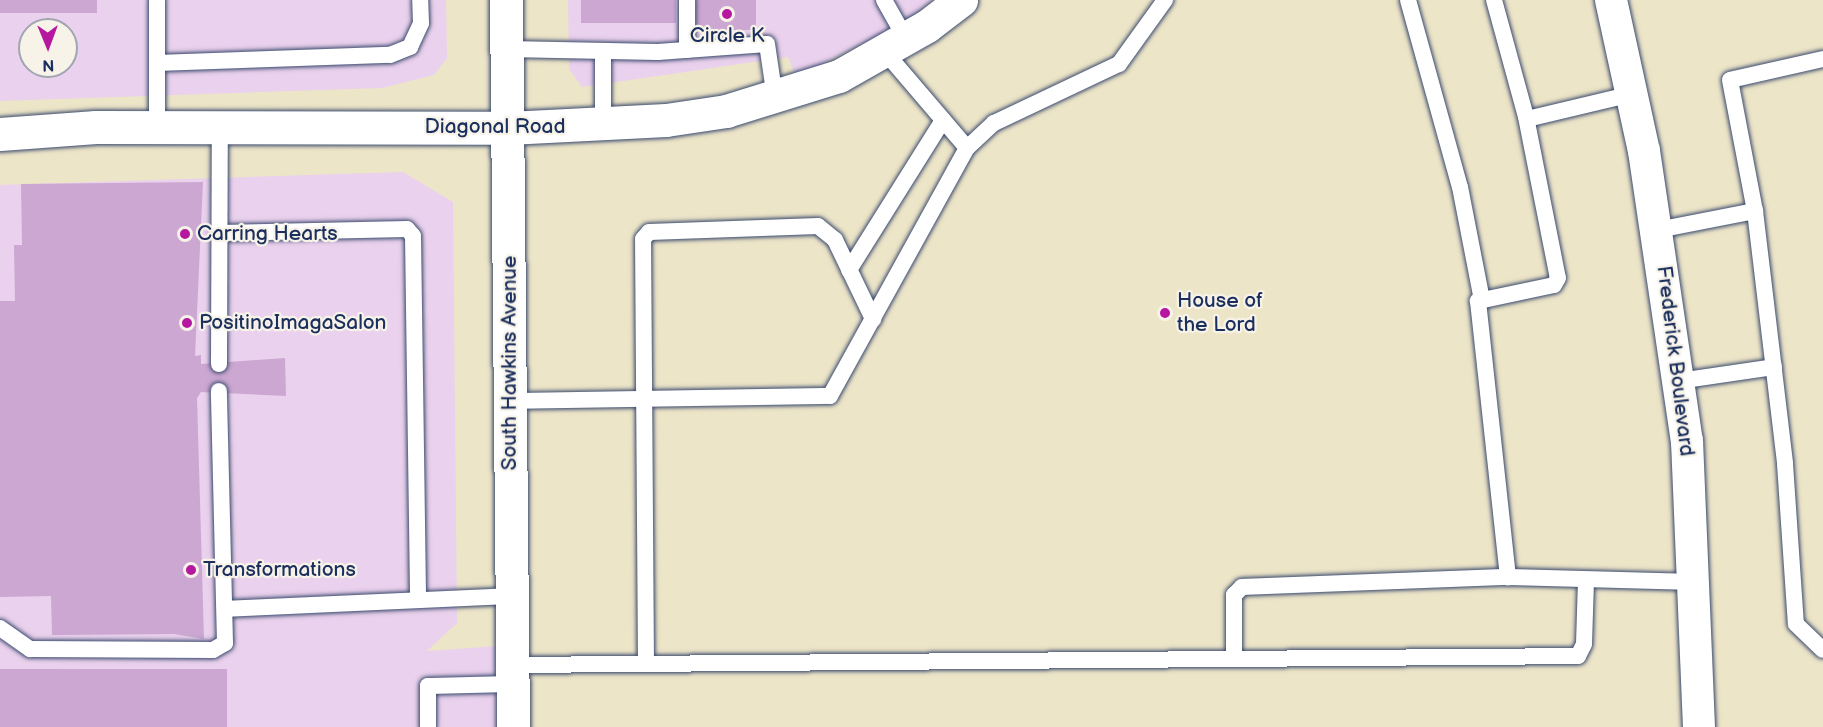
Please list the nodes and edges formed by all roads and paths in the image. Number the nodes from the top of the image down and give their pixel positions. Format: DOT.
graph roads {
  1 [pos="157,0"];
  2 [pos="420,0"];
  3 [pos="506,0"];
  4 [pos="687,0"];
  5 [pos="885,0"];
  6 [pos="961,0"];
  7 [pos="1165,0"];
  8 [pos="1408,0"];
  9 [pos="1494,0"];
  10 [pos="1611,0"];
  11 [pos="896,46"];
  12 [pos="507,48"];
  13 [pos="687,50"];
  14 [pos="603,52"];
  15 [pos="1823,59"];
  16 [pos="157,63"];
  17 [pos="1632,94"];
  18 [pos="775,98"];
  19 [pos="1527,119"];
  20 [pos="943,120"];
  21 [pos="220,125"];
  22 [pos="157,126"];
  23 [pos="603,126"];
  24 [pos="508,128"];
  25 [pos="0,134"];
  26 [pos="967,148"];
  27 [pos="1755,211"];
  28 [pos="1657,230"];
  29 [pos="221,233"];
  30 [pos="849,270"];
  31 [pos="1482,300"];
  32 [pos="873,320"];
  33 [pos="219,364"];
  34 [pos="1774,368"];
  35 [pos="1679,381"];
  36 [pos="219,391"];
  37 [pos="641,399"];
  38 [pos="510,401"];
  39 [pos="1508,577"];
  40 [pos="1586,582"];
  41 [pos="1696,582"];
  42 [pos="512,596"];
  43 [pos="418,600"];
  44 [pos="225,609"];
  45 [pos="0,628"];
  46 [pos="1823,650"];
  47 [pos="1234,659"];
  48 [pos="646,664"];
  49 [pos="512,675"];
  50 [pos="428,727"];
  51 [pos="513,727"];
  52 [pos="1699,727"];
  1 -- 16 [label="lane"];
  2 -- 16 [label="lane"];
  3 -- 12 [label="street, South Hawkins Avenue"];
  4 -- 13 [label="lane"];
  5 -- 11 [label="lane"];
  6 -- 11 [label="street, Diagonal Road"];
  7 -- 26 [label="lane"];
  8 -- 31 [label="lane"];
  9 -- 19 [label="lane"];
  10 -- 17 [label="street, Frederick Boulevard"];
  11 -- 18 [label="street, Diagonal Road"];
  11 -- 20 [label="lane"];
  12 -- 14 [label="lane"];
  12 -- 24 [label="street, South Hawkins Avenue"];
  13 -- 14 [label="lane"];
  13 -- 18 [label="lane"];
  14 -- 23 [label="lane"];
  15 -- 27 [label="lane"];
  16 -- 22 [label="lane"];
  17 -- 19 [label="lane"];
  17 -- 28 [label="street, Frederick Boulevard"];
  18 -- 23 [label="street, Diagonal Road"];
  19 -- 31 [label="lane"];
  20 -- 26 [label="lane"];
  20 -- 30 [label="lane"];
  21 -- 22 [label="street, Diagonal Road"];
  21 -- 24 [label="street, Diagonal Road"];
  21 -- 29 [label="lane"];
  22 -- 25 [label="street, Diagonal Road"];
  23 -- 24 [label="street, Diagonal Road"];
  24 -- 38 [label="street, South Hawkins Avenue"];
  26 -- 32 [label="lane"];
  27 -- 28 [label="lane"];
  27 -- 34 [label="lane"];
  28 -- 35 [label="street, Frederick Boulevard"];
  29 -- 33 [label="lane"];
  29 -- 43 [label="lane"];
  30 -- 32 [label="lane"];
  30 -- 37 [label="lane"];
  31 -- 39 [label="lane"];
  32 -- 37 [label="lane"];
  34 -- 35 [label="lane"];
  34 -- 46 [label="lane"];
  35 -- 41 [label="street, Frederick Boulevard"];
  36 -- 44 [label="lane"];
  37 -- 38 [label="lane"];
  37 -- 48 [label="lane"];
  38 -- 42 [label="street, South Hawkins Avenue"];
  39 -- 40 [label="lane"];
  39 -- 47 [label="lane"];
  40 -- 41 [label="lane"];
  40 -- 47 [label="lane"];
  41 -- 52 [label="street, Frederick Boulevard"];
  42 -- 43 [label="lane"];
  42 -- 49 [label="street, South Hawkins Avenue"];
  43 -- 44 [label="lane"];
  44 -- 45 [label="lane"];
  47 -- 48 [label="lane"];
  48 -- 49 [label="lane"];
  49 -- 50 [label="lane"];
  49 -- 51 [label="street, South Hawkins Avenue"];
}
